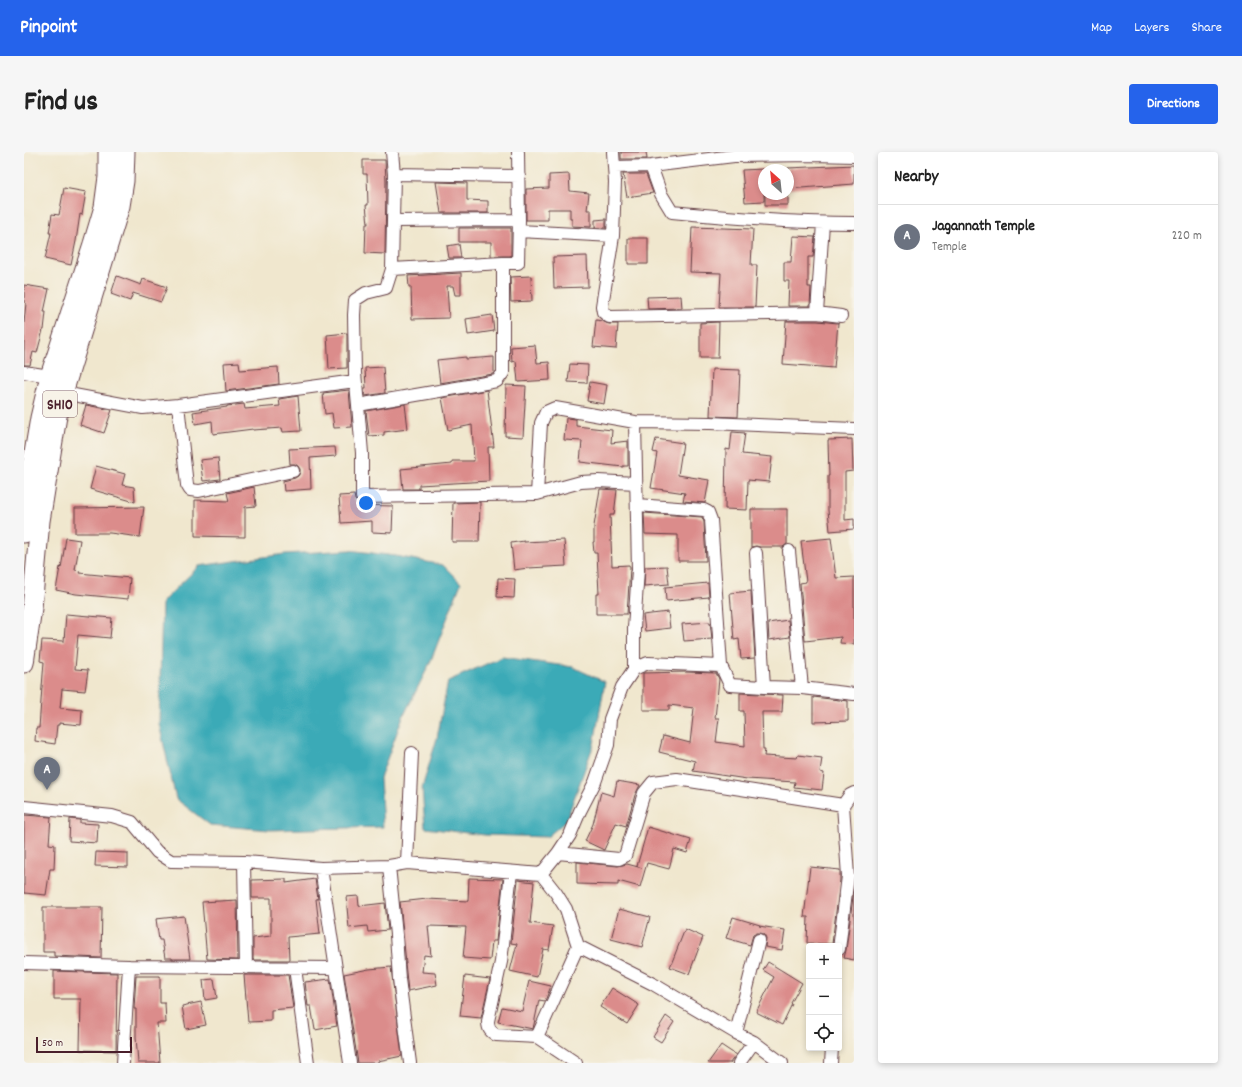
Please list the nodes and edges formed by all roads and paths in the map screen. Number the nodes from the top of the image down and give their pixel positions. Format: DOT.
graph roads {
  1 [pos="108,152"];
  2 [pos="125,152"];
  3 [pos="392,152"];
  4 [pos="518,152"];
  5 [pos="613,152"];
  6 [pos="854,156"];
  7 [pos="651,166"];
  8 [pos="615,167"];
  9 [pos="394,174"];
  10 [pos="519,176"];
  11 [pos="393,221"];
  12 [pos="823,223"];
  13 [pos="854,223"];
  14 [pos="519,226"];
  15 [pos="613,236"];
  16 [pos="503,263"];
  17 [pos="392,269"];
  18 [pos="817,313"];
  19 [pos="841,316"];
  20 [pos="24,372"];
  21 [pos="355,381"];
  22 [pos="56,385"];
  23 [pos="358,405"];
  24 [pos="178,406"];
  25 [pos="635,422"];
  26 [pos="854,429"];
  27 [pos="293,471"];
  28 [pos="636,483"];
  29 [pos="537,494"];
  30 [pos="637,505"];
  31 [pos="24,526"];
  32 [pos="789,551"];
  33 [pos="756,553"];
  34 [pos="24,663"];
  35 [pos="721,666"];
  36 [pos="634,669"];
  37 [pos="764,687"];
  38 [pos="802,688"];
  39 [pos="854,694"];
  40 [pos="412,753"];
  41 [pos="854,793"];
  42 [pos="843,805"];
  43 [pos="24,807"];
  44 [pos="558,853"];
  45 [pos="244,862"];
  46 [pos="407,863"];
  47 [pos="388,866"];
  48 [pos="321,868"];
  49 [pos="511,872"];
  50 [pos="540,874"];
  51 [pos="851,876"];
  52 [pos="759,940"];
  53 [pos="840,943"];
  54 [pos="578,946"];
  55 [pos="24,963"];
  56 [pos="129,966"];
  57 [pos="246,968"];
  58 [pos="295,968"];
  59 [pos="336,968"];
  60 [pos="736,1033"];
  61 [pos="537,1037"];
  62 [pos="754,1042"];
  63 [pos="832,1051"];
  64 [pos="123,1063"];
  65 [pos="308,1063"];
  66 [pos="350,1063"];
  67 [pos="410,1063"];
  68 [pos="576,1063"];
  69 [pos="739,1063"];
  70 [pos="782,1063"];
  71 [pos="831,1063"];
  1 -- 22 [label="main road, SH10"];
  2 -- 22 [label="main road, SH10"];
  3 -- 9 [label="street"];
  4 -- 10 [label="street"];
  5 -- 8 [label="street"];
  6 -- 7 [label="street"];
  7 -- 8 [label="street"];
  7 -- 12 [label="street"];
  8 -- 15 [label="street"];
  9 -- 10 [label="street"];
  9 -- 11 [label="street"];
  10 -- 14 [label="street"];
  11 -- 14 [label="street"];
  11 -- 17 [label="street"];
  12 -- 13 [label="street"];
  12 -- 18 [label="street"];
  14 -- 15 [label="street"];
  14 -- 16 [label="street"];
  15 -- 18 [label="street"];
  16 -- 17 [label="street"];
  16 -- 23 [label="street"];
  17 -- 21 [label="street"];
  18 -- 19 [label="street"];
  20 -- 22 [label="street"];
  21 -- 23 [label="street"];
  21 -- 24 [label="street"];
  22 -- 24 [label="street"];
  22 -- 31 [label="main road, SH10"];
  22 -- 34 [label="main road, SH10"];
  23 -- 29 [label="street"];
  24 -- 27 [label="street"];
  25 -- 26 [label="street"];
  25 -- 28 [label="street"];
  25 -- 29 [label="street"];
  28 -- 29 [label="street"];
  28 -- 30 [label="street"];
  30 -- 35 [label="street"];
  30 -- 36 [label="street"];
  32 -- 38 [label="street"];
  33 -- 37 [label="street"];
  35 -- 36 [label="street"];
  35 -- 37 [label="street"];
  36 -- 44 [label="street"];
  37 -- 38 [label="street"];
  38 -- 39 [label="street"];
  40 -- 46 [label="street"];
  41 -- 42 [label="street"];
  42 -- 44 [label="street"];
  42 -- 51 [label="street"];
  43 -- 45 [label="street"];
  44 -- 50 [label="street"];
  45 -- 48 [label="street"];
  45 -- 57 [label="street"];
  46 -- 47 [label="street"];
  46 -- 49 [label="street"];
  47 -- 48 [label="street"];
  47 -- 67 [label="street"];
  48 -- 59 [label="street"];
  49 -- 50 [label="street"];
  49 -- 61 [label="street"];
  50 -- 54 [label="street"];
  51 -- 53 [label="street"];
  52 -- 60 [label="street"];
  54 -- 60 [label="street"];
  54 -- 61 [label="street"];
  55 -- 56 [label="street"];
  56 -- 57 [label="street"];
  56 -- 64 [label="street"];
  57 -- 58 [label="street"];
  58 -- 59 [label="street"];
  58 -- 65 [label="street"];
  59 -- 66 [label="street"];
  60 -- 62 [label="street"];
  61 -- 68 [label="street"];
  62 -- 69 [label="street"];
  62 -- 70 [label="street"];
  63 -- 71 [label="street"];
}
